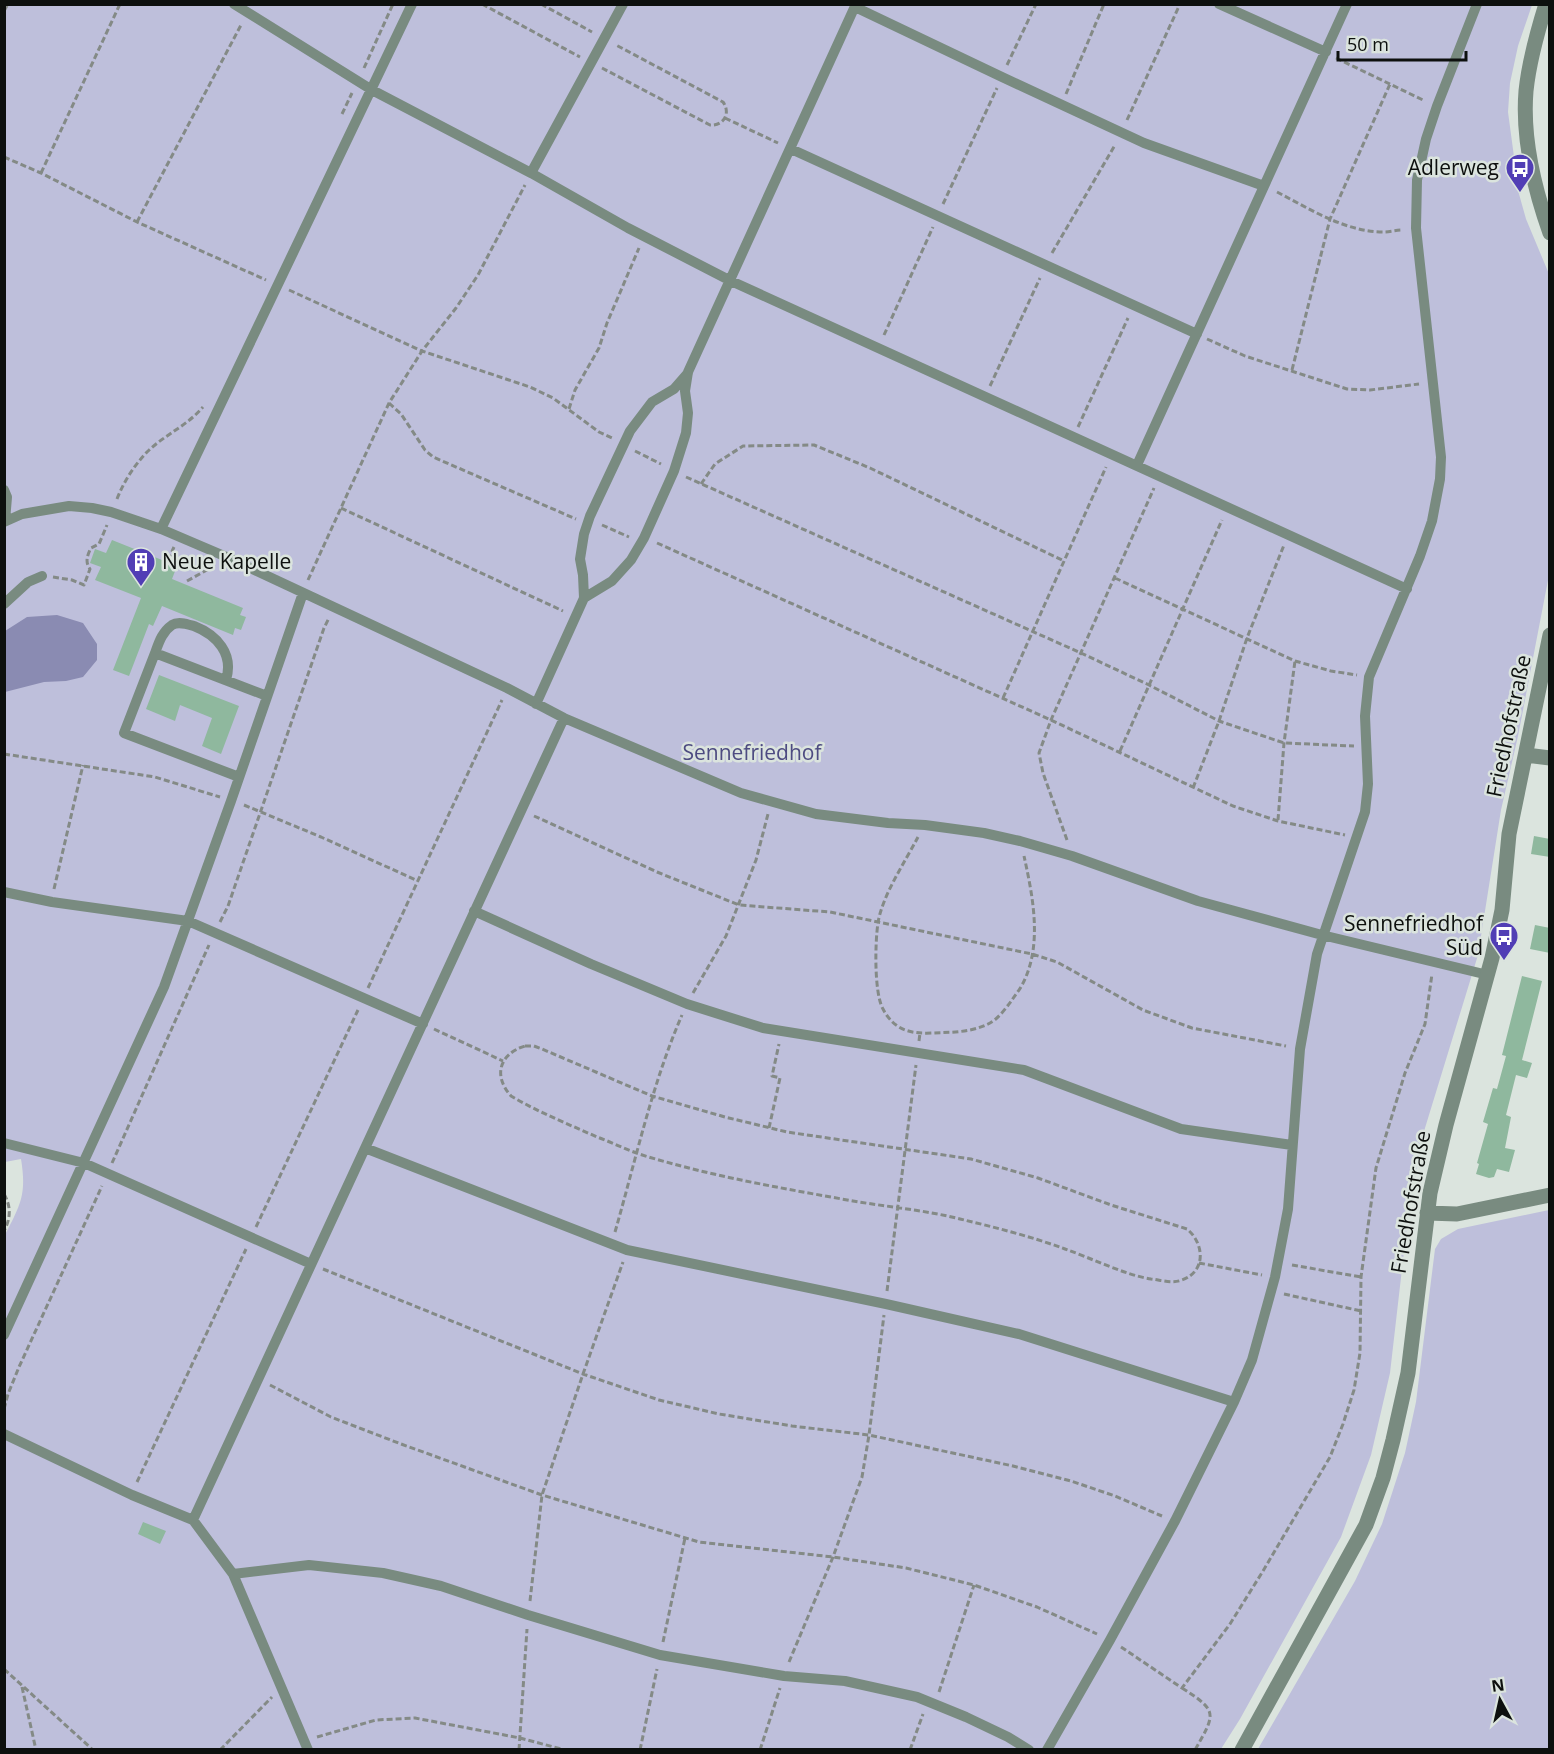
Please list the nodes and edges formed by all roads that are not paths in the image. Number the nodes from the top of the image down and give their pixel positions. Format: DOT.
graph roads {
  1 [pos="234,4"];
  2 [pos="412,4"];
  3 [pos="623,4"];
  4 [pos="1219,4"];
  5 [pos="1347,4"];
  6 [pos="1477,4"];
  7 [pos="856,6"];
  8 [pos="1546,11"];
  9 [pos="1326,52"];
  10 [pos="372,90"];
  11 [pos="790,149"];
  12 [pos="531,173"];
  13 [pos="1264,186"];
  14 [pos="1550,233"];
  15 [pos="731,281"];
  16 [pos="1197,334"];
  17 [pos="688,372"];
  18 [pos="1137,465"];
  19 [pos="4,490"];
  20 [pos="5,521"];
  21 [pos="161,529"];
  22 [pos="42,576"];
  23 [pos="1407,589"];
  24 [pos="303,593"];
  25 [pos="584,598"];
  26 [pos="4,604"];
  27 [pos="1550,634"];
  28 [pos="154,653"];
  29 [pos="226,680"];
  30 [pos="267,696"];
  31 [pos="536,704"];
  32 [pos="564,718"];
  33 [pos="1526,754"];
  34 [pos="1550,758"];
  35 [pos="239,777"];
  36 [pos="4,892"];
  37 [pos="474,911"];
  38 [pos="188,921"];
  39 [pos="1322,935"];
  40 [pos="1488,975"];
  41 [pos="423,1024"];
  42 [pos="4,1143"];
  43 [pos="1292,1145"];
  44 [pos="365,1148"];
  45 [pos="84,1163"];
  46 [pos="1550,1195"];
  47 [pos="1427,1213"];
  48 [pos="311,1264"];
  49 [pos="4,1335"];
  50 [pos="1234,1402"];
  51 [pos="4,1434"];
  52 [pos="193,1520"];
  53 [pos="233,1574"];
  54 [pos="306,1745"];
  55 [pos="1029,1749"];
  56 [pos="1047,1749"];
  57 [pos="1242,1749"];
  1 -- 10 [label="lane"];
  2 -- 10 [label="lane"];
  3 -- 12 [label="lane"];
  4 -- 9 [label="lane"];
  5 -- 9 [label="lane"];
  6 -- 23 [label="lane"];
  7 -- 11 [label="lane"];
  7 -- 13 [label="lane"];
  8 -- 14 [label="street"];
  9 -- 13 [label="lane"];
  10 -- 12 [label="lane"];
  10 -- 21 [label="lane"];
  11 -- 15 [label="lane"];
  11 -- 16 [label="lane"];
  12 -- 15 [label="lane"];
  13 -- 16 [label="lane"];
  15 -- 17 [label="lane"];
  15 -- 18 [label="lane"];
  16 -- 18 [label="lane"];
  17 -- 25 [label="lane"];
  17 -- 25 [label="lane"];
  18 -- 23 [label="lane"];
  19 -- 20 [label="lane"];
  20 -- 21 [label="lane"];
  21 -- 24 [label="lane"];
  22 -- 26 [label="lane"];
  23 -- 39 [label="lane"];
  24 -- 30 [label="lane"];
  24 -- 31 [label="lane"];
  25 -- 31 [label="lane"];
  27 -- 33 [label="street, Friedhofstraße"];
  28 -- 29 [label="lane"];
  28 -- 29 [label="lane"];
  28 -- 35 [label="lane"];
  29 -- 30 [label="lane"];
  30 -- 35 [label="lane"];
  31 -- 32 [label="lane"];
  32 -- 37 [label="lane"];
  32 -- 39 [label="lane"];
  33 -- 34 [label="street"];
  33 -- 40 [label="street, Friedhofstraße"];
  35 -- 38 [label="lane"];
  36 -- 38 [label="lane"];
  37 -- 41 [label="lane"];
  37 -- 43 [label="lane"];
  38 -- 41 [label="lane"];
  38 -- 45 [label="lane"];
  39 -- 40 [label="lane"];
  39 -- 43 [label="lane"];
  40 -- 47 [label="street, Friedhofstraße"];
  41 -- 44 [label="lane"];
  42 -- 45 [label="lane"];
  43 -- 50 [label="lane"];
  44 -- 48 [label="lane"];
  44 -- 50 [label="lane"];
  45 -- 48 [label="lane"];
  45 -- 49 [label="lane"];
  46 -- 47 [label="street"];
  47 -- 57 [label="street, Friedhofstraße"];
  48 -- 52 [label="lane"];
  50 -- 56 [label="lane"];
  51 -- 52 [label="lane"];
  52 -- 53 [label="lane"];
  53 -- 54 [label="lane"];
  53 -- 55 [label="lane"];
}
